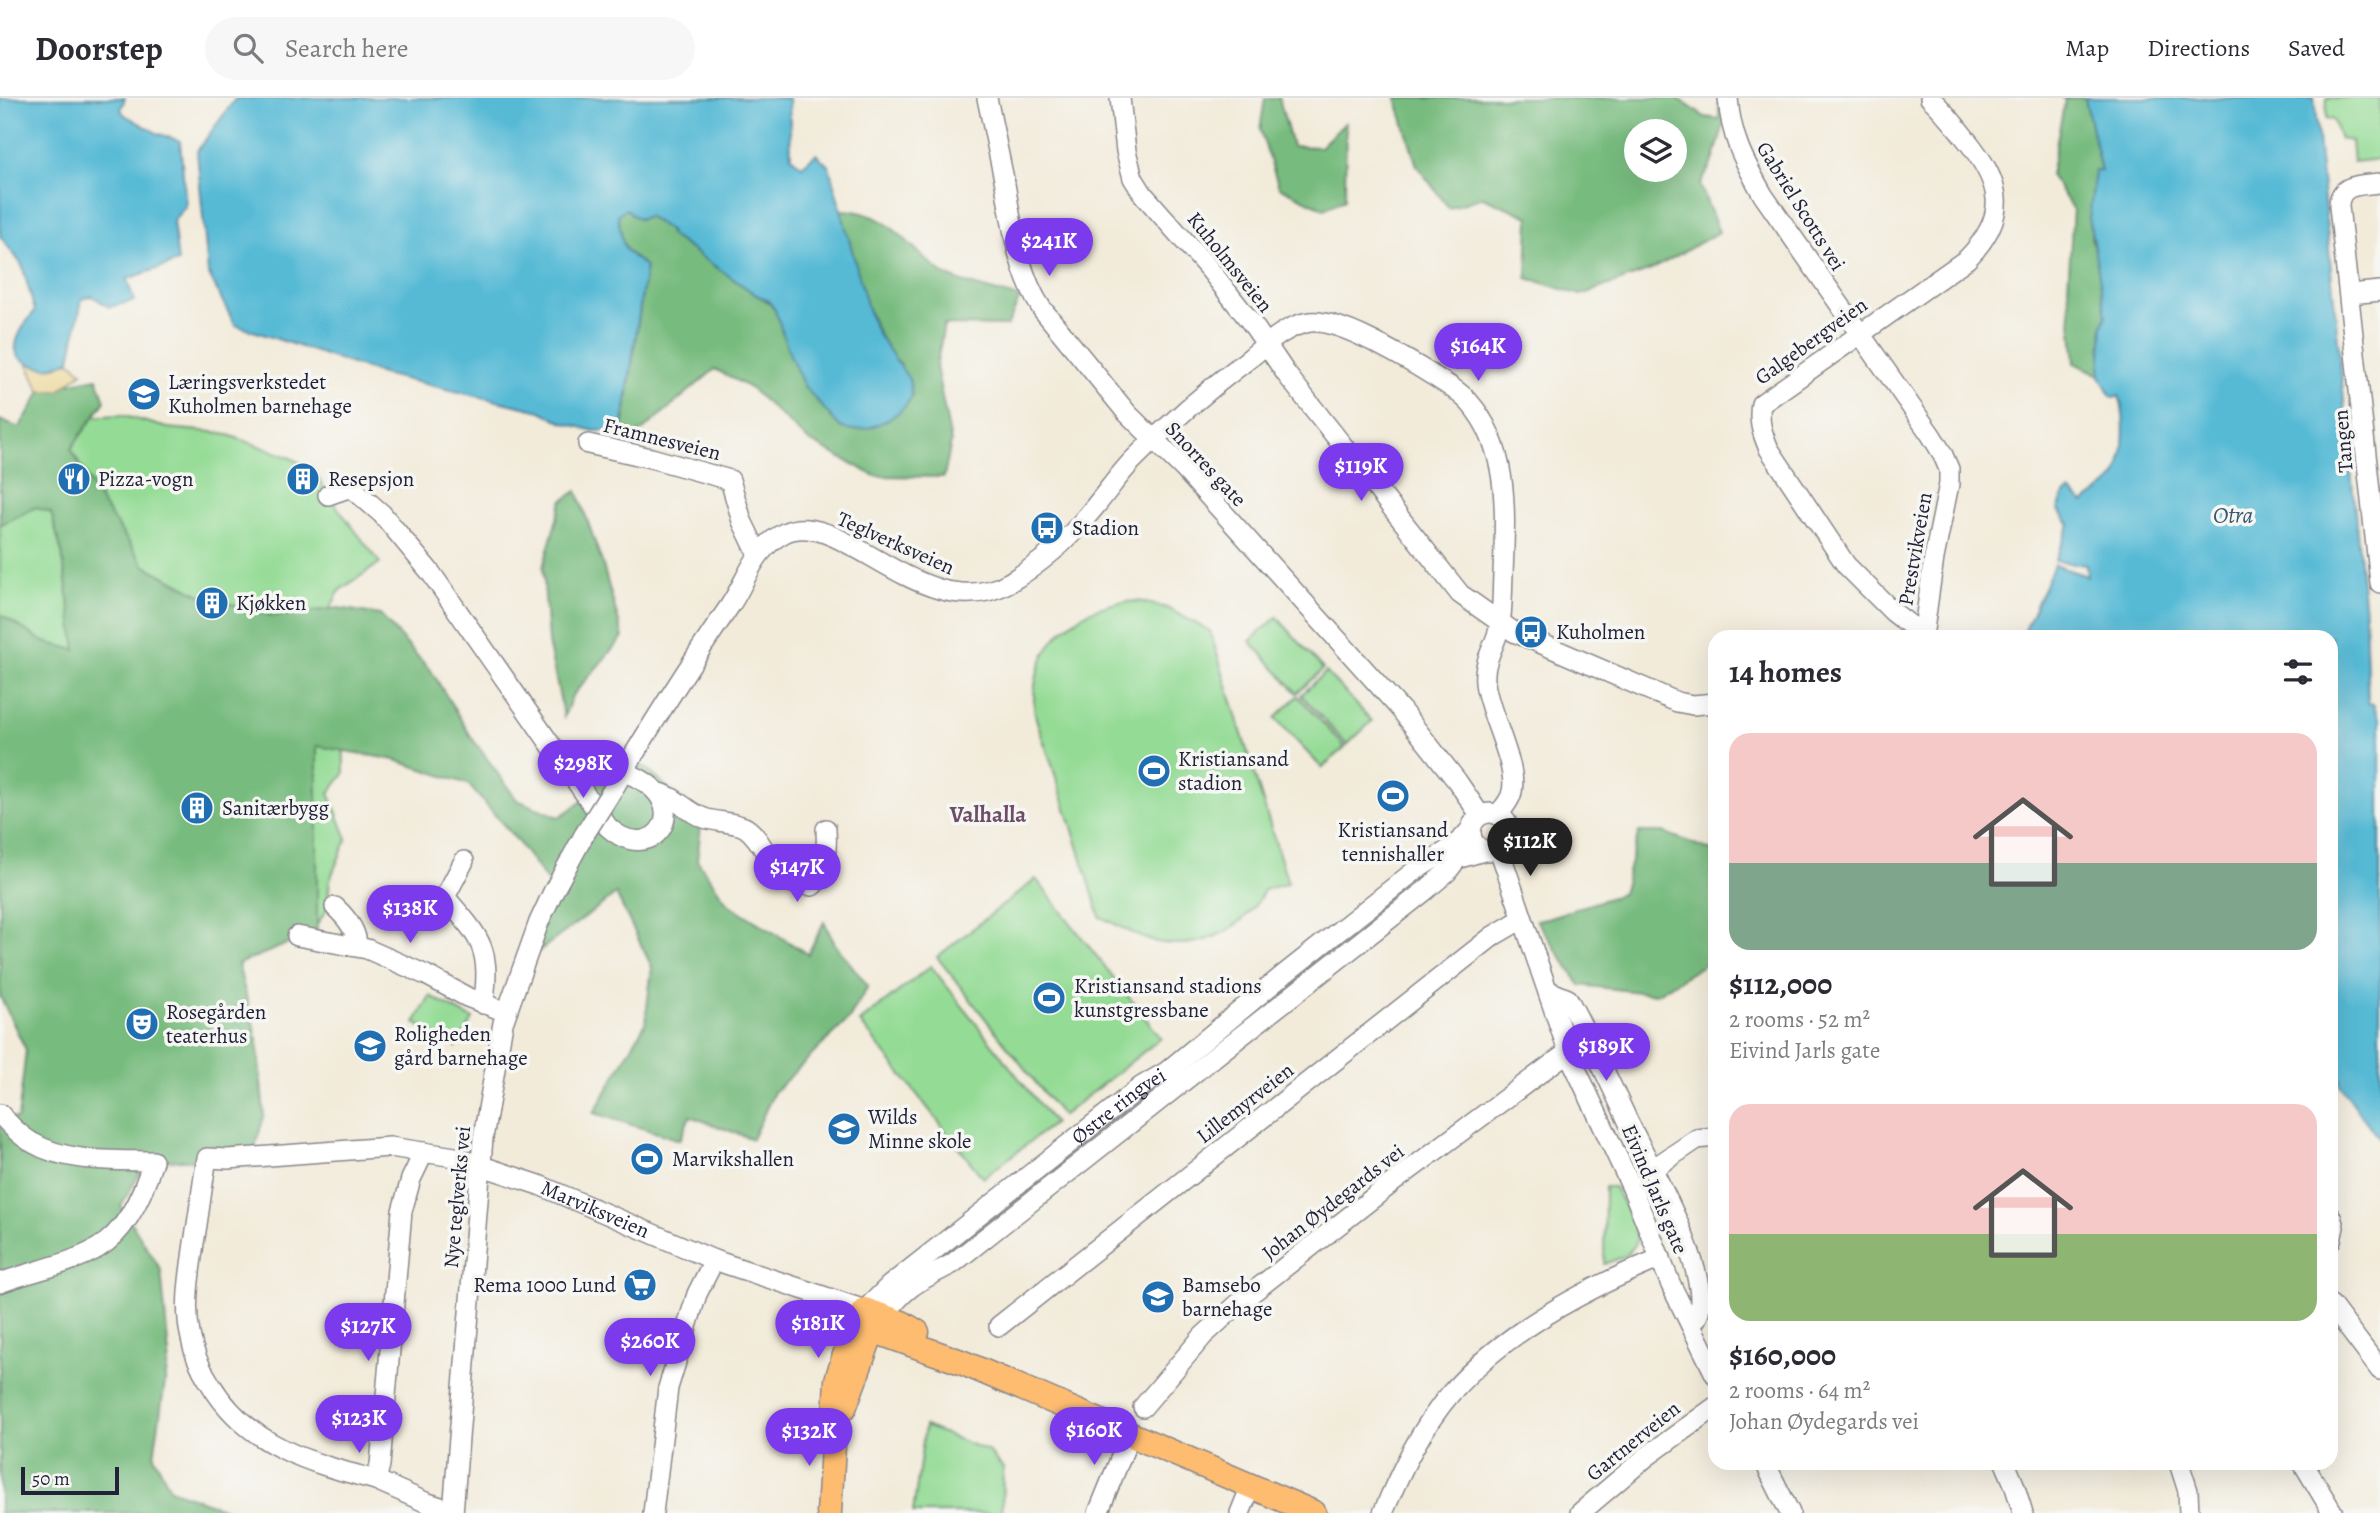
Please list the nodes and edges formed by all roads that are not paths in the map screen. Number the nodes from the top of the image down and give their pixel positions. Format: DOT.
graph roads {
  1 [pos="987,98"];
  2 [pos="1120,98"];
  3 [pos="1728,98"];
  4 [pos="1930,98"];
  5 [pos="2380,183"];
  6 [pos="2380,292"];
  7 [pos="2350,294"];
  8 [pos="1861,334"];
  9 [pos="1266,344"];
  10 [pos="1154,440"];
  11 [pos="588,444"];
  12 [pos="1949,469"];
  13 [pos="2375,488"];
  14 [pos="328,495"];
  15 [pos="758,554"];
  16 [pos="2380,583"];
  17 [pos="1500,621"];
  18 [pos="1916,630"];
  19 [pos="1924,630"];
  20 [pos="1708,704"];
  21 [pos="619,779"];
  22 [pos="657,792"];
  23 [pos="1483,820"];
  24 [pos="826,829"];
  25 [pos="1491,850"];
  26 [pos="464,861"];
  27 [pos="335,907"];
  28 [pos="1522,919"];
  29 [pos="297,936"];
  30 [pos="356,946"];
  31 [pos="1549,991"];
  32 [pos="483,1004"];
  33 [pos="506,1012"];
  34 [pos="1569,1054"];
  35 [pos="0,1114"];
  36 [pos="1708,1138"];
  37 [pos="424,1152"];
  38 [pos="482,1167"];
  39 [pos="1654,1168"];
  40 [pos="1661,1258"];
  41 [pos="714,1260"];
  42 [pos="0,1283"];
  43 [pos="2338,1313"];
  44 [pos="870,1321"];
  45 [pos="1691,1325"];
  46 [pos="999,1326"];
  47 [pos="1708,1360"];
  48 [pos="2377,1360"];
  49 [pos="1143,1407"];
  50 [pos="1708,1412"];
  51 [pos="1130,1435"];
  52 [pos="1768,1470"];
  53 [pos="2008,1470"];
  54 [pos="2181,1470"];
  55 [pos="2308,1470"];
  56 [pos="376,1480"];
  57 [pos="1251,1486"];
  58 [pos="453,1512"];
  59 [pos="653,1513"];
  60 [pos="829,1513"];
  61 [pos="1098,1513"];
  62 [pos="1240,1513"];
  63 [pos="1314,1513"];
  64 [pos="1383,1513"];
  65 [pos="1580,1513"];
  66 [pos="1790,1513"];
  67 [pos="2023,1513"];
  68 [pos="2189,1513"];
  69 [pos="2333,1513"];
  1 -- 10 [label="street, Snorres gate"];
  2 -- 9 [label="street, Kuholmsveien"];
  3 -- 8 [label="street, Gabriel Scotts vei"];
  4 -- 8 [label="street, Galgebergveien"];
  5 -- 7 [label="street, Tangen"];
  6 -- 7 [label="street"];
  7 -- 13 [label="street, Tangen"];
  8 -- 12 [label="street, Gabriel Scotts vei"];
  8 -- 18 [label="street, Galgebergveien"];
  9 -- 10 [label="street, Teglverksveien"];
  9 -- 17 [label="street"];
  9 -- 17 [label="street, Kuholmsveien"];
  10 -- 15 [label="street, Teglverksveien"];
  10 -- 23 [label="street, Snorres gate"];
  11 -- 15 [label="street, Framnesveien"];
  12 -- 19 [label="street, Prestvikveien"];
  13 -- 16 [label="street, Tangen"];
  14 -- 22 [label="street"];
  15 -- 21 [label="street, Teglverksveien"];
  17 -- 20 [label="street"];
  17 -- 23 [label="street, Kuholmsveien"];
  21 -- 22 [label="street"];
  21 -- 33 [label="street, Teglverksveien, bridge"];
  22 -- 24 [label="street"];
  23 -- 25 [label="street, Snorres gate"];
  23 -- 25 [label="street"];
  23 -- 44 [label="street, Østre ringvei"];
  25 -- 28 [label="street, Eivind Jarls gate"];
  25 -- 44 [label="street, Østre ringvei"];
  26 -- 32 [label="street"];
  27 -- 30 [label="street"];
  28 -- 31 [label="street, Eivind Jarls gate"];
  28 -- 46 [label="street, Lillemyrveien"];
  29 -- 30 [label="street"];
  30 -- 32 [label="street"];
  31 -- 34 [label="street, Eivind Jarls gate"];
  31 -- 39 [label="street, Eivind Jarls gate"];
  32 -- 33 [label="street"];
  33 -- 38 [label="street, Nye teglverks vei"];
  34 -- 40 [label="street, Eivind Jarls gate"];
  34 -- 49 [label="street, Johan Øydegards vei"];
  35 -- 42 [label="street"];
  36 -- 39 [label="street"];
  37 -- 38 [label="street, Marviksveien"];
  37 -- 56 [label="street"];
  37 -- 56 [label="street, Marviksveien"];
  38 -- 41 [label="street, Marviksveien"];
  38 -- 58 [label="street, Nye teglverks vei"];
  39 -- 45 [label="street, Eivind Jarls gate"];
  40 -- 45 [label="street, Eivind Jarls gate"];
  40 -- 64 [label="street"];
  41 -- 44 [label="street, Marviksveien"];
  41 -- 59 [label="street"];
  43 -- 48 [label="street"];
  44 -- 51 [label="main road, Marviksveien"];
  44 -- 60 [label="main road, Østre ringvei"];
  45 -- 47 [label="street, Eivind Jarls gate"];
  50 -- 65 [label="street, Gartnerveien"];
  51 -- 57 [label="main road, Marviksveien"];
  51 -- 61 [label="street"];
  52 -- 66 [label="street"];
  53 -- 67 [label="street"];
  54 -- 68 [label="street"];
  55 -- 69 [label="street"];
  56 -- 58 [label="street"];
  57 -- 62 [label="street"];
  57 -- 63 [label="main road, Marviksveien"];
}
